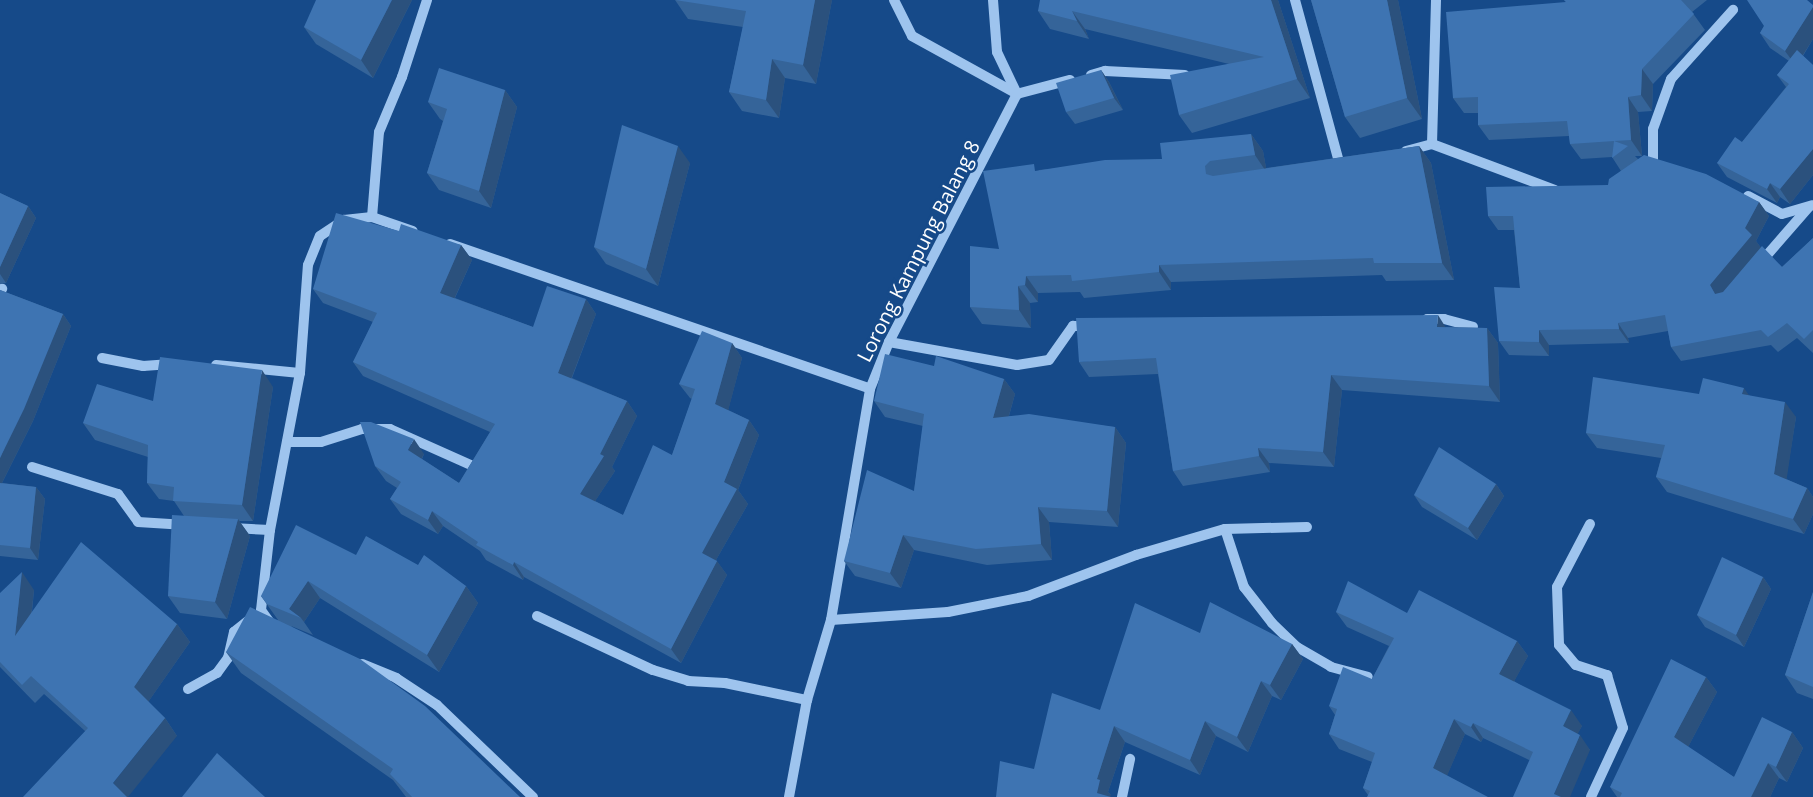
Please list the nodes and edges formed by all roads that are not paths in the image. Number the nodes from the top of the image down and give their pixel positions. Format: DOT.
graph roads {
  1 [pos="427,0"];
  2 [pos="894,0"];
  3 [pos="993,0"];
  4 [pos="1295,0"];
  5 [pos="1437,0"];
  6 [pos="1733,10"];
  7 [pos="1199,76"];
  8 [pos="1017,94"];
  9 [pos="1432,144"];
  10 [pos="1398,153"];
  11 [pos="1664,164"];
  12 [pos="1352,166"];
  13 [pos="1741,193"];
  14 [pos="1566,195"];
  15 [pos="1811,206"];
  16 [pos="372,217"];
  17 [pos="428,237"];
  18 [pos="440,240"];
  19 [pos="1749,275"];
  20 [pos="1408,320"];
  21 [pos="1109,326"];
  22 [pos="1473,327"];
  23 [pos="889,342"];
  24 [pos="102,358"];
  25 [pos="179,363"];
  26 [pos="202,364"];
  27 [pos="300,373"];
  28 [pos="870,388"];
  29 [pos="287,442"];
  30 [pos="471,465"];
  31 [pos="32,467"];
  32 [pos="1590,524"];
  33 [pos="1307,527"];
  34 [pos="1226,529"];
  35 [pos="270,530"];
  36 [pos="261,610"];
  37 [pos="537,616"];
  38 [pos="831,620"];
  39 [pos="284,631"];
  40 [pos="355,661"];
  41 [pos="1368,677"];
  42 [pos="188,689"];
  43 [pos="807,700"];
  44 [pos="1130,759"];
  45 [pos="533,797"];
  46 [pos="789,797"];
  47 [pos="1122,797"];
  48 [pos="1590,797"];
  1 -- 16 [label="street"];
  2 -- 8 [label="street"];
  3 -- 8 [label="street"];
  4 -- 12 [label="street"];
  5 -- 9 [label="street"];
  6 -- 11 [label="street"];
  7 -- 8 [label="street"];
  8 -- 23 [label="street, Lorong Kampung Balang 8"];
  9 -- 10 [label="street"];
  9 -- 14 [label="street"];
  13 -- 15 [label="street"];
  15 -- 19 [label="street"];
  16 -- 17 [label="street"];
  16 -- 27 [label="street"];
  18 -- 28 [label="street"];
  20 -- 22 [label="street"];
  21 -- 23 [label="street"];
  23 -- 28 [label="street, Lorong Kampung Balang 8"];
  24 -- 25 [label="street"];
  26 -- 27 [label="street"];
  27 -- 29 [label="street"];
  28 -- 38 [label="street, Lorong Kampung Balang 8"];
  29 -- 30 [label="street"];
  29 -- 35 [label="street"];
  31 -- 35 [label="street"];
  32 -- 48 [label="street"];
  33 -- 34 [label="street"];
  34 -- 38 [label="street"];
  34 -- 41 [label="street"];
  35 -- 36 [label="street"];
  36 -- 39 [label="street"];
  36 -- 42 [label="street"];
  37 -- 43 [label="street"];
  38 -- 43 [label="street, Lorong Kampung Balang 8"];
  40 -- 45 [label="street"];
  43 -- 46 [label="street, Lorong Kampung Balang 8"];
  44 -- 47 [label="street"];
}
